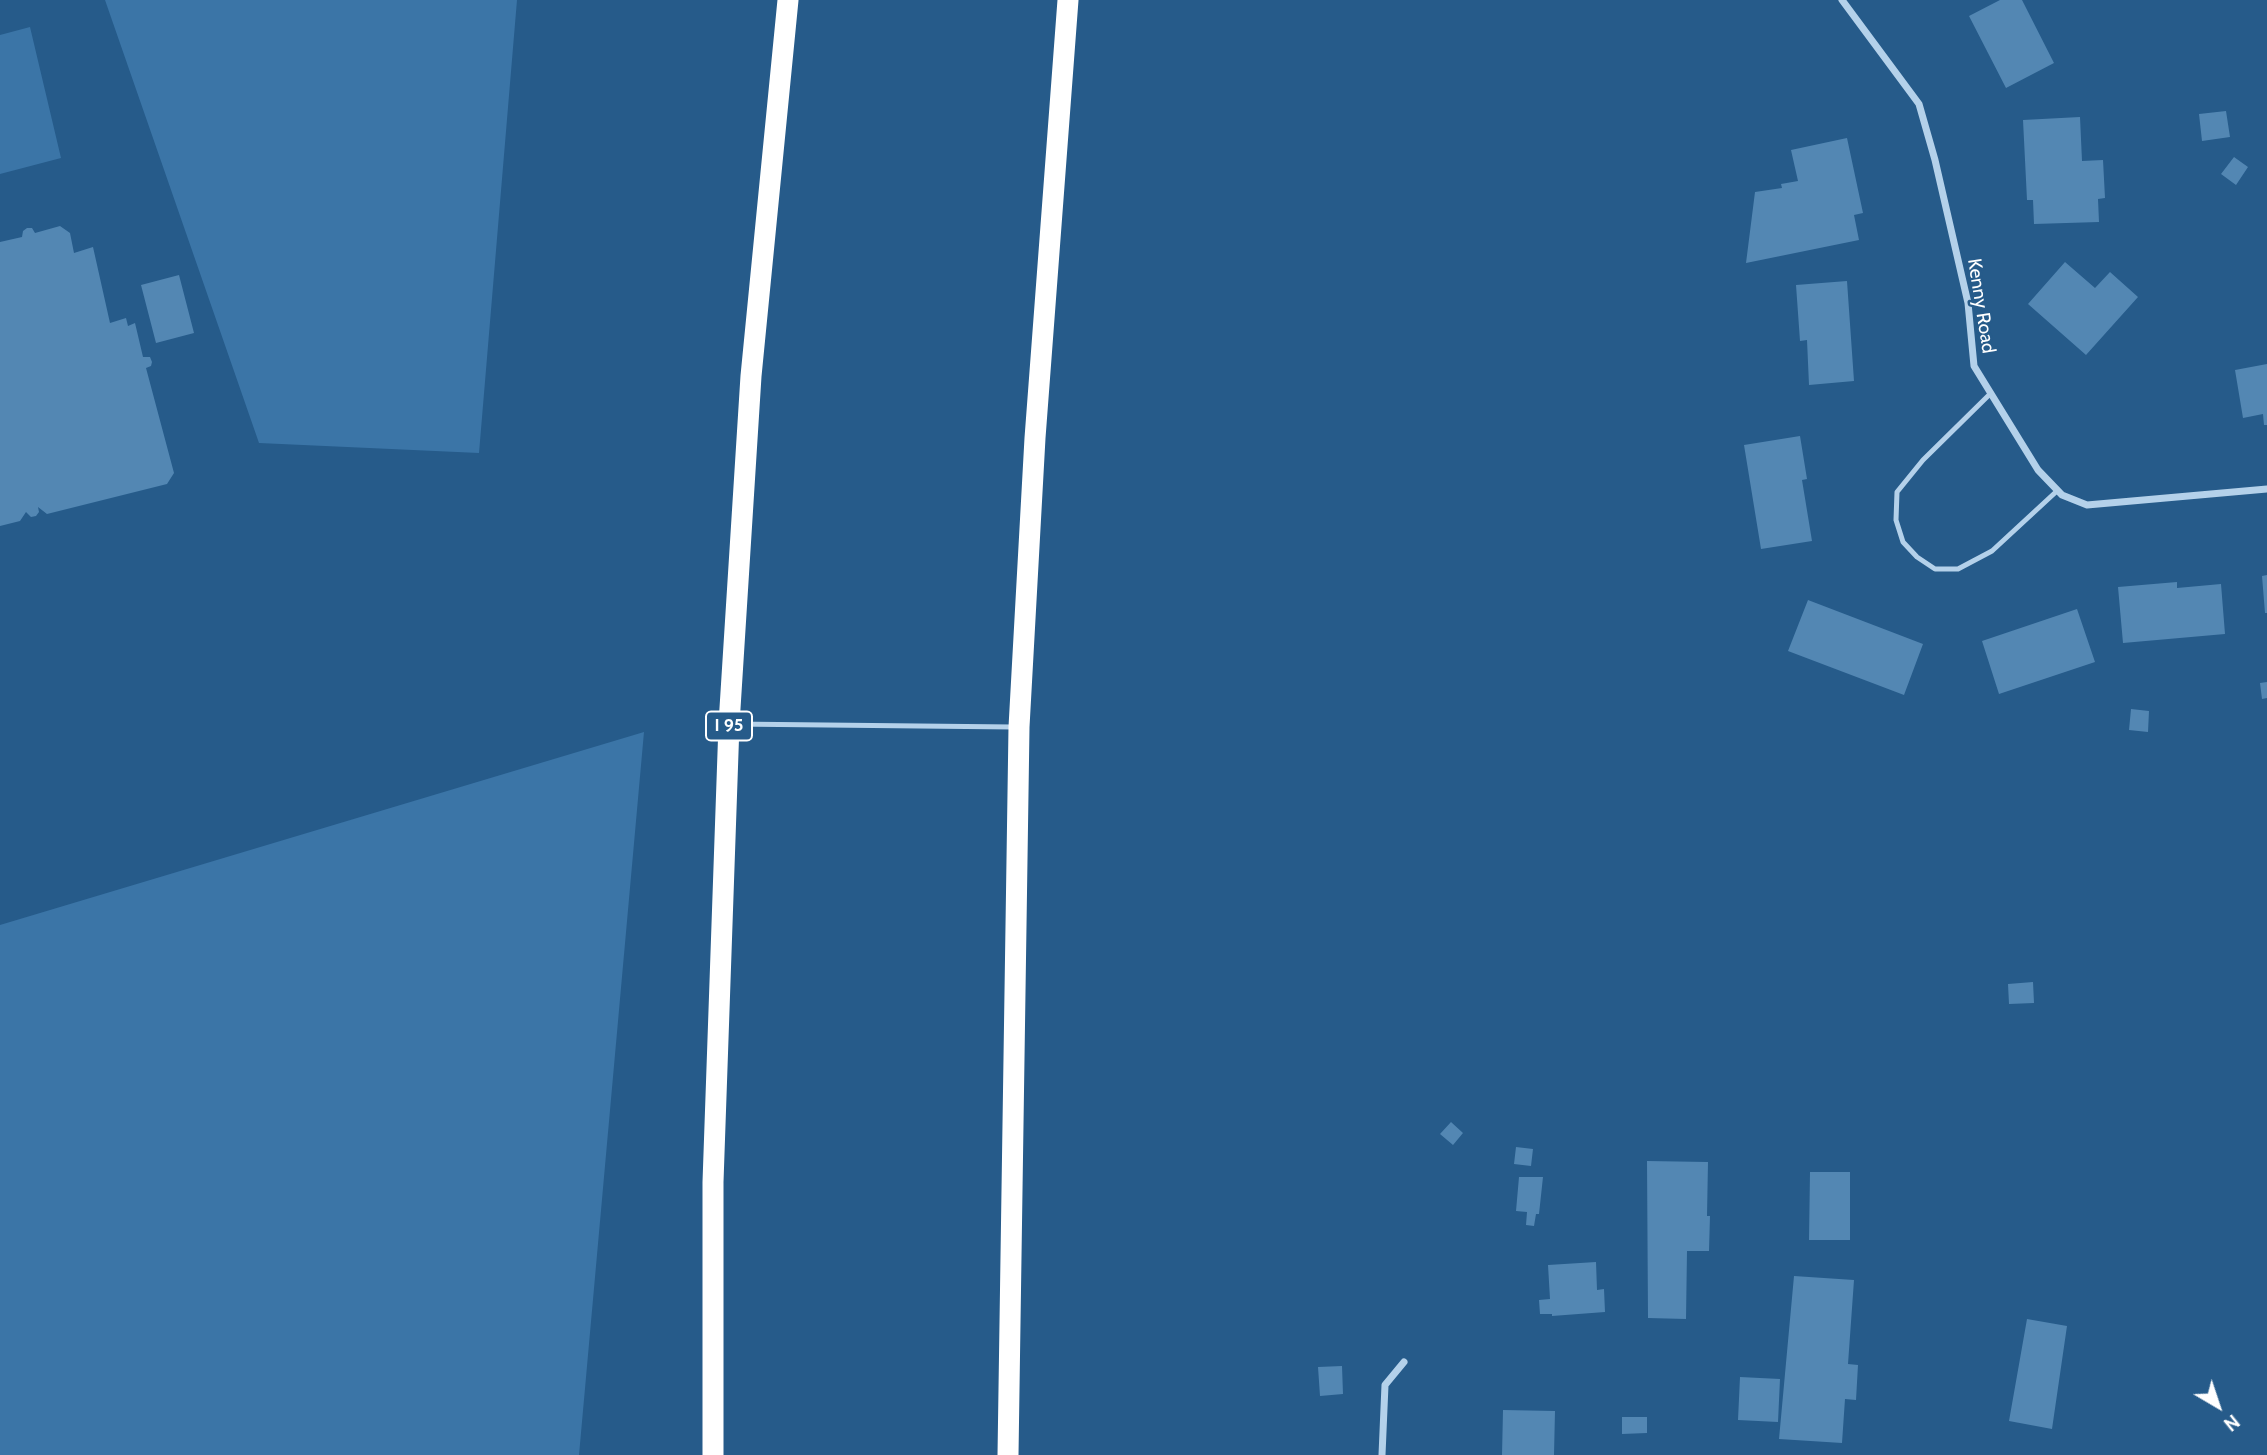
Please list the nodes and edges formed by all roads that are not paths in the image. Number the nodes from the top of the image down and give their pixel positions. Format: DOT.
graph roads {
  1 [pos="788,0"];
  2 [pos="1068,0"];
  3 [pos="1842,0"];
  4 [pos="1991,392"];
  5 [pos="2267,489"];
  6 [pos="2058,490"];
  7 [pos="729,724"];
  8 [pos="1019,727"];
  9 [pos="1404,1362"];
  10 [pos="713,1455"];
  11 [pos="1008,1455"];
  12 [pos="1382,1455"];
  1 -- 7 [label="highway, I 95"];
  2 -- 8 [label="highway"];
  3 -- 4 [label="street, Kenny Road"];
  4 -- 6 [label="street, Kenny Road"];
  4 -- 6 [label="lane"];
  5 -- 6 [label="street, Kenny Road"];
  7 -- 8 [label="lane"];
  7 -- 10 [label="highway, I 95"];
  8 -- 11 [label="highway"];
  9 -- 12 [label="street"];
}
